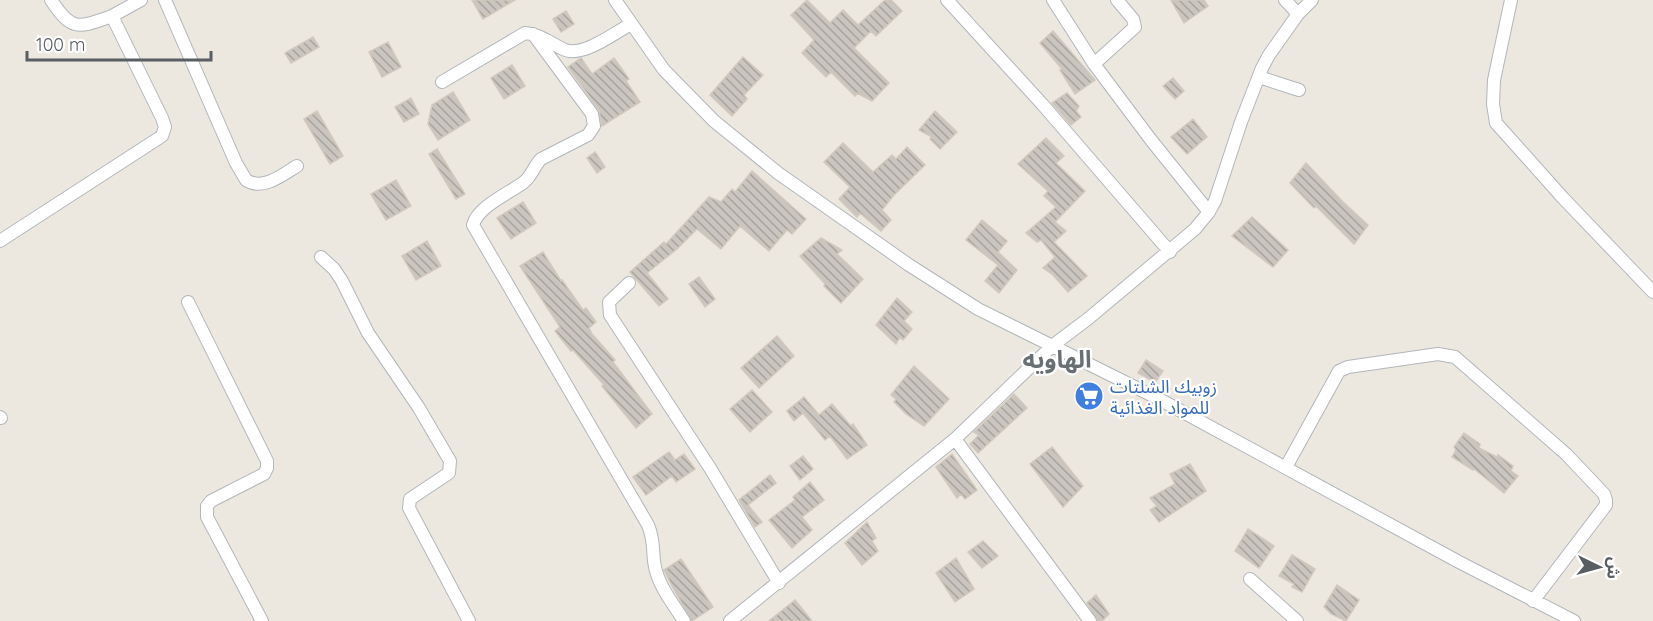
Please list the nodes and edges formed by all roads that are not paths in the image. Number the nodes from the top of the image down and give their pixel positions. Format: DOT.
graph roads {
  1 [pos="51,0"];
  2 [pos="141,0"];
  3 [pos="165,0"];
  4 [pos="615,0"];
  5 [pos="947,0"];
  6 [pos="1053,0"];
  7 [pos="1117,0"];
  8 [pos="1285,0"];
  9 [pos="1312,0"];
  10 [pos="1511,0"];
  11 [pos="1298,14"];
  12 [pos="112,16"];
  13 [pos="631,24"];
  14 [pos="534,34"];
  15 [pos="1094,64"];
  16 [pos="1259,76"];
  17 [pos="442,82"];
  18 [pos="1299,90"];
  19 [pos="297,166"];
  20 [pos="1209,212"];
  21 [pos="0,241"];
  22 [pos="1170,252"];
  23 [pos="321,257"];
  24 [pos="629,282"];
  25 [pos="1653,292"];
  26 [pos="188,302"];
  27 [pos="1052,346"];
  28 [pos="955,439"];
  29 [pos="1286,467"];
  30 [pos="1251,579"];
  31 [pos="779,582"];
  32 [pos="1533,601"];
  33 [pos="262,621"];
  34 [pos="469,621"];
  35 [pos="684,621"];
  36 [pos="730,621"];
  37 [pos="1090,621"];
  38 [pos="1297,621"];
  39 [pos="1574,621"];
  1 -- 12 [label="street"];
  2 -- 12 [label="street"];
  3 -- 19 [label="street"];
  4 -- 13 [label="street"];
  5 -- 22 [label="street"];
  6 -- 15 [label="street"];
  7 -- 15 [label="street"];
  8 -- 11 [label="street"];
  9 -- 11 [label="street"];
  10 -- 25 [label="street"];
  11 -- 16 [label="street"];
  12 -- 21 [label="street"];
  13 -- 14 [label="street"];
  13 -- 27 [label="street"];
  14 -- 17 [label="street"];
  14 -- 35 [label="street"];
  15 -- 20 [label="street"];
  16 -- 18 [label="street"];
  16 -- 20 [label="street"];
  20 -- 22 [label="street"];
  22 -- 27 [label="street"];
  23 -- 34 [label="street"];
  24 -- 31 [label="street"];
  26 -- 33 [label="street"];
  27 -- 28 [label="street"];
  27 -- 29 [label="street"];
  28 -- 31 [label="street"];
  28 -- 37 [label="street"];
  29 -- 32 [label="street"];
  29 -- 32 [label="street"];
  30 -- 38 [label="street"];
  31 -- 36 [label="street"];
  32 -- 39 [label="street"];
}
